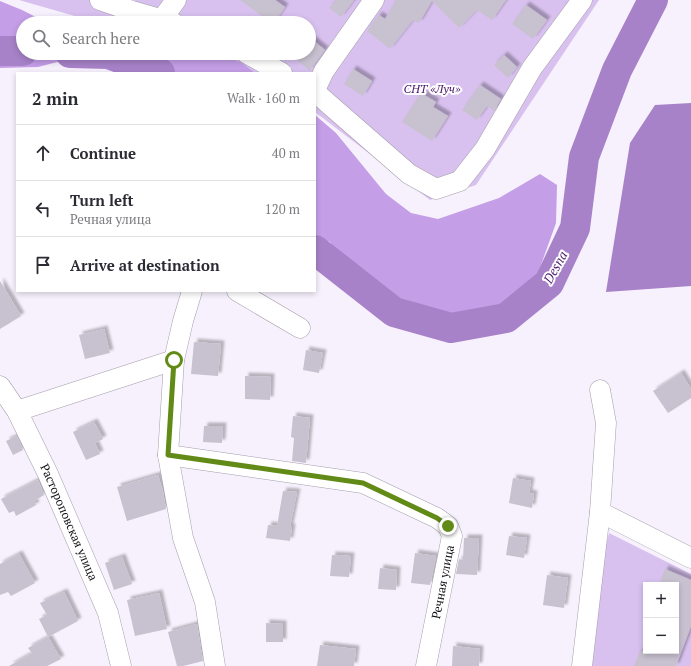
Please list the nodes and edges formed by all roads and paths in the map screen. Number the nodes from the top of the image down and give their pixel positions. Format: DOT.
graph roads {
  1 [pos="100,0"];
  2 [pos="176,0"];
  3 [pos="374,0"];
  4 [pos="582,0"];
  5 [pos="150,16"];
  6 [pos="170,16"];
  7 [pos="259,60"];
  8 [pos="280,72"];
  9 [pos="316,89"];
  10 [pos="316,92"];
  11 [pos="192,292"];
  12 [pos="239,292"];
  13 [pos="300,328"];
  14 [pos="174,360"];
  15 [pos="0,386"];
  16 [pos="600,390"];
  17 [pos="17,411"];
  18 [pos="168,455"];
  19 [pos="600,512"];
  20 [pos="691,558"];
  21 [pos="121,666"];
  22 [pos="215,666"];
  23 [pos="426,666"];
  24 [pos="582,666"];
  1 -- 5 [label="street"];
  2 -- 6 [label="street"];
  3 -- 9 [label="street"];
  4 -- 10 [label="street"];
  7 -- 8 [label="street"];
  11 -- 14 [label="street"];
  12 -- 13 [label="street"];
  14 -- 17 [label="street"];
  14 -- 18 [label="street"];
  15 -- 17 [label="street, Растороповская улица"];
  16 -- 19 [label="street"];
  17 -- 21 [label="street, Растороповская улица"];
  18 -- 22 [label="street"];
  18 -- 23 [label="street, Речная улица"];
  19 -- 20 [label="street"];
  19 -- 24 [label="street"];
}
